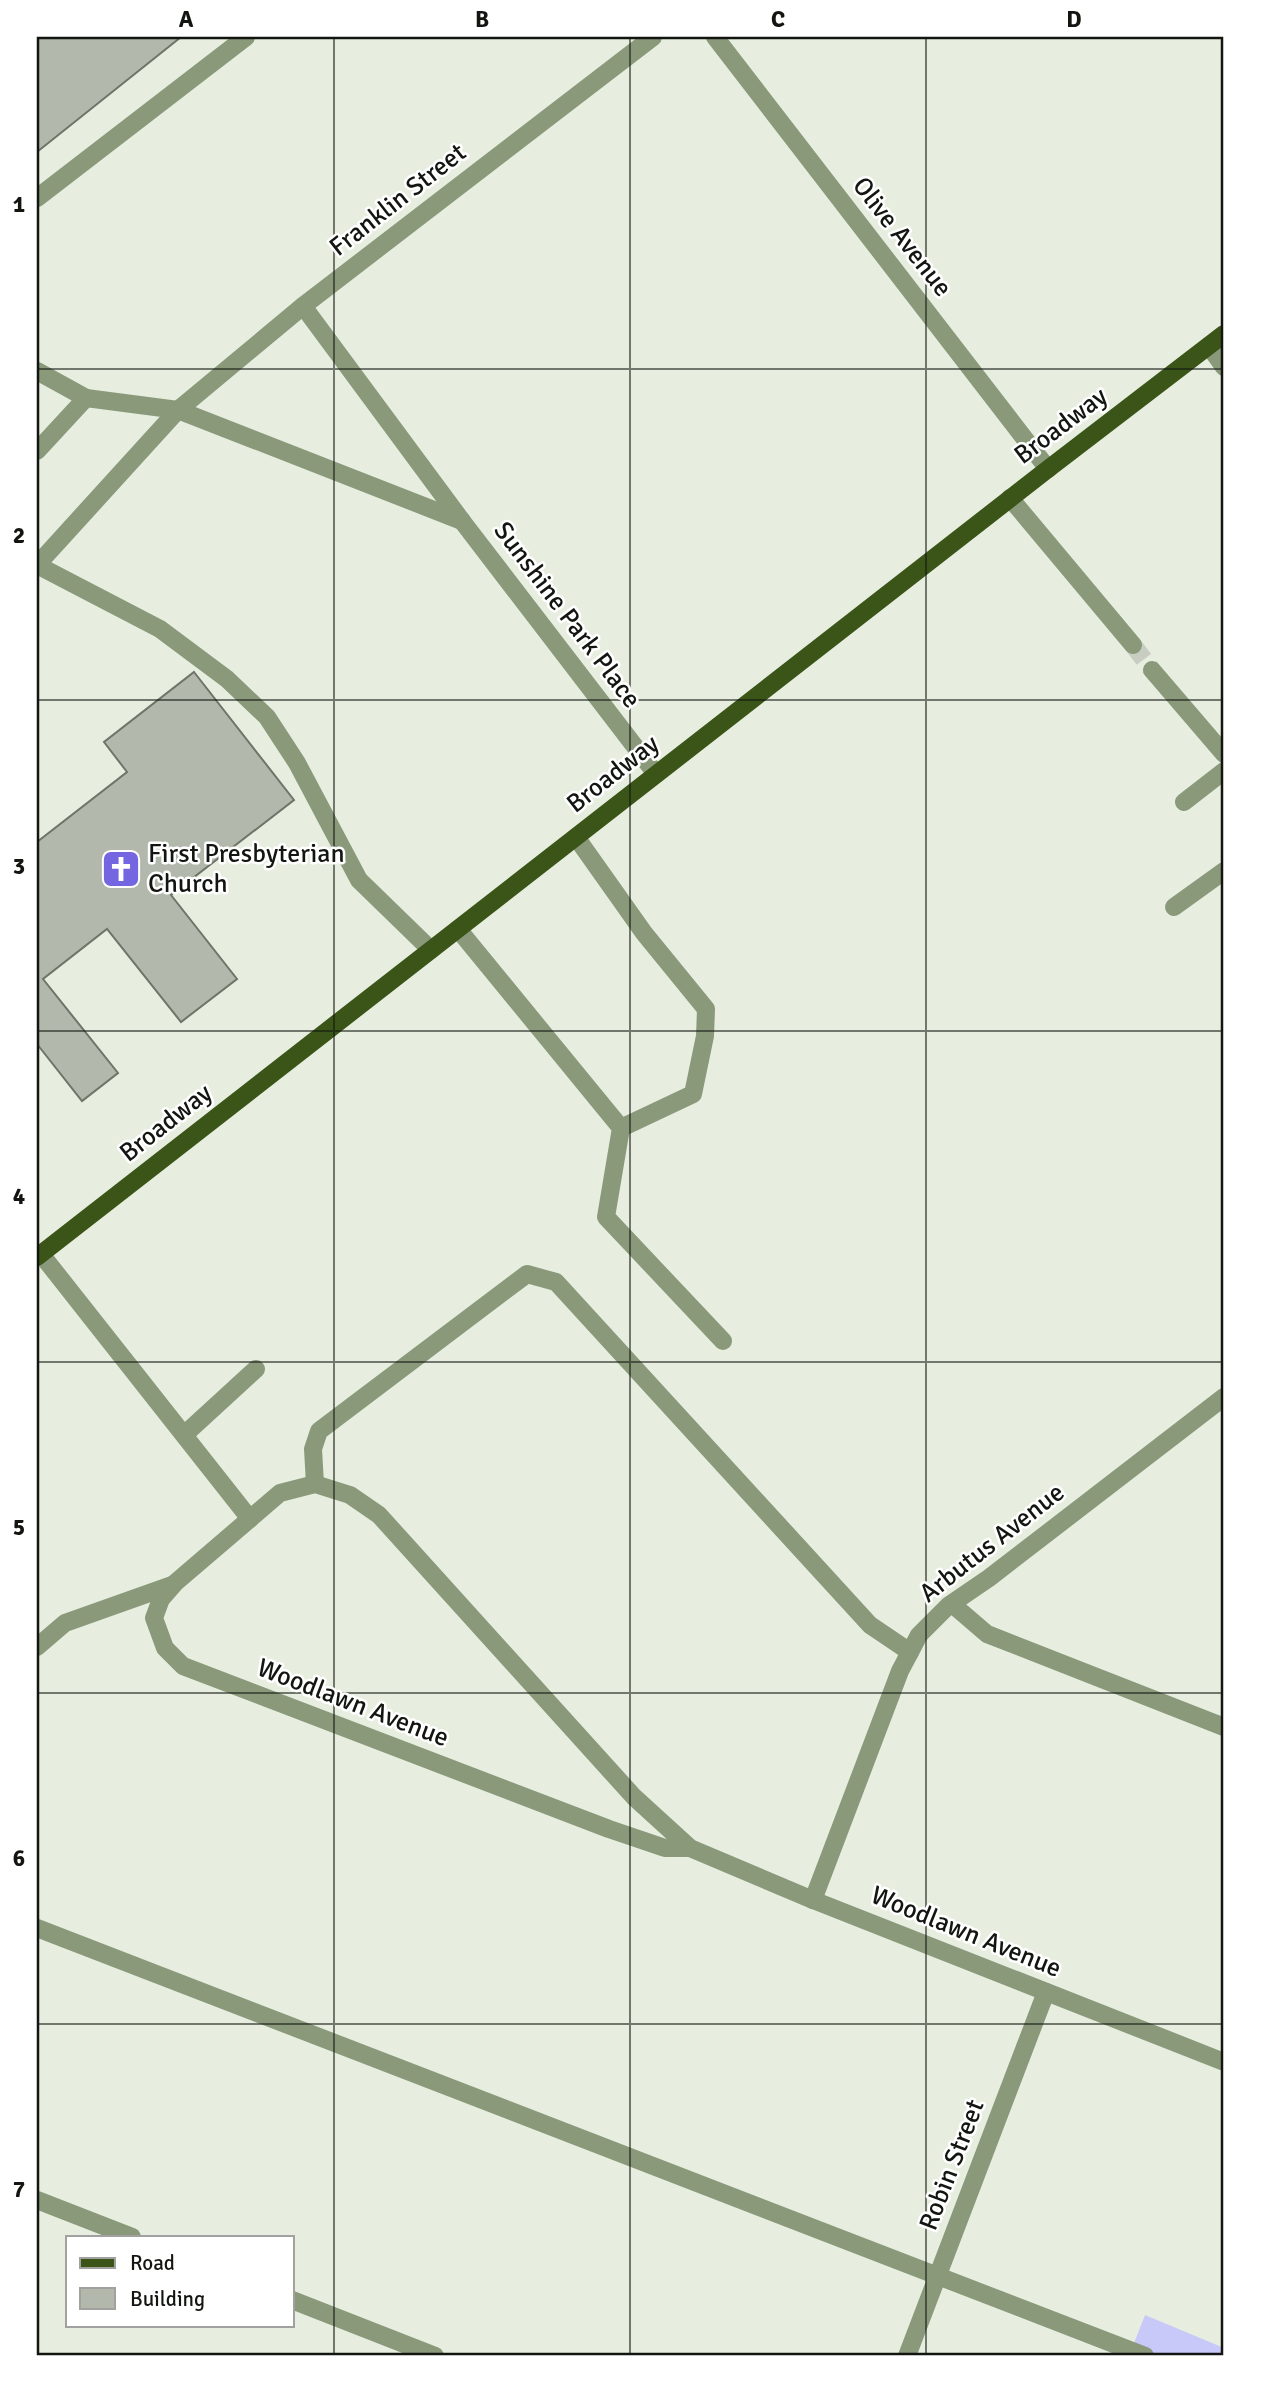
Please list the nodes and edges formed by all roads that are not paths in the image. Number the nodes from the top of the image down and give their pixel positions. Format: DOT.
graph roads {
  1 [pos="246,37"];
  2 [pos="653,37"];
  3 [pos="715,37"];
  4 [pos="37,198"];
  5 [pos="303,306"];
  6 [pos="1224,334"];
  7 [pos="1209,346"];
  8 [pos="1224,367"];
  9 [pos="37,371"];
  10 [pos="86,398"];
  11 [pos="178,410"];
  12 [pos="37,452"];
  13 [pos="1048,469"];
  14 [pos="1010,498"];
  15 [pos="463,521"];
  16 [pos="1133,645"];
  17 [pos="1152,670"];
  18 [pos="1224,754"];
  19 [pos="1224,771"];
  20 [pos="656,774"];
  21 [pos="1184,802"];
  22 [pos="576,837"];
  23 [pos="1224,871"];
  24 [pos="1174,907"];
  25 [pos="458,929"];
  26 [pos="431,950"];
  27 [pos="621,1128"];
  28 [pos="39,1256"];
  29 [pos="723,1341"];
  30 [pos="256,1369"];
  31 [pos="1224,1397"];
  32 [pos="184,1435"];
  33 [pos="315,1484"];
  34 [pos="250,1519"];
  35 [pos="175,1583"];
  36 [pos="952,1604"];
  37 [pos="37,1647"];
  38 [pos="910,1652"];
  39 [pos="1224,1727"];
  40 [pos="690,1848"];
  41 [pos="813,1900"];
  42 [pos="37,1928"];
  43 [pos="1046,1992"];
  44 [pos="1224,2062"];
  45 [pos="37,2200"];
  46 [pos="129,2236"];
  47 [pos="938,2275"];
  48 [pos="294,2301"];
  49 [pos="435,2356"];
  50 [pos="907,2356"];
  51 [pos="1145,2356"];
  1 -- 4 [label="street"];
  2 -- 5 [label="street, Franklin Street"];
  3 -- 13 [label="street, Olive Avenue"];
  5 -- 11 [label="street, Franklin Street"];
  5 -- 15 [label="street, Sunshine Park Place"];
  6 -- 7 [label="main road, Broadway"];
  7 -- 8 [label="street"];
  7 -- 13 [label="main road, Broadway"];
  9 -- 10 [label="street"];
  10 -- 11 [label="street, Sunshine Park Place"];
  10 -- 12 [label="street"];
  11 -- 15 [label="street, Sunshine Park Place"];
  11 -- 26 [label="street, Franklin Street"];
  13 -- 14 [label="main road, Broadway"];
  14 -- 16 [label="street"];
  14 -- 20 [label="main road, Broadway"];
  15 -- 20 [label="street, Sunshine Park Place"];
  17 -- 18 [label="street"];
  19 -- 21 [label="street"];
  20 -- 22 [label="main road, Broadway"];
  22 -- 25 [label="main road, Broadway"];
  22 -- 27 [label="street"];
  23 -- 24 [label="street"];
  25 -- 26 [label="main road, Broadway"];
  25 -- 27 [label="street"];
  26 -- 28 [label="main road, Broadway"];
  27 -- 29 [label="street"];
  28 -- 32 [label="street"];
  30 -- 32 [label="street"];
  31 -- 36 [label="street, Arbutus Avenue"];
  32 -- 34 [label="street"];
  33 -- 34 [label="street, Woodlawn Avenue"];
  33 -- 38 [label="street"];
  33 -- 40 [label="street, Woodlawn Avenue"];
  34 -- 35 [label="street, Woodlawn Avenue"];
  35 -- 37 [label="street"];
  35 -- 40 [label="street, Woodlawn Avenue"];
  36 -- 38 [label="street, Arbutus Avenue"];
  36 -- 39 [label="street"];
  38 -- 41 [label="street, Arbutus Avenue"];
  40 -- 41 [label="street, Woodlawn Avenue"];
  41 -- 43 [label="street, Woodlawn Avenue"];
  42 -- 47 [label="street"];
  43 -- 44 [label="street, Woodlawn Avenue"];
  43 -- 47 [label="street, Robin Street"];
  45 -- 46 [label="street"];
  47 -- 50 [label="street, Robin Street"];
  47 -- 51 [label="street"];
  48 -- 49 [label="street"];
}
